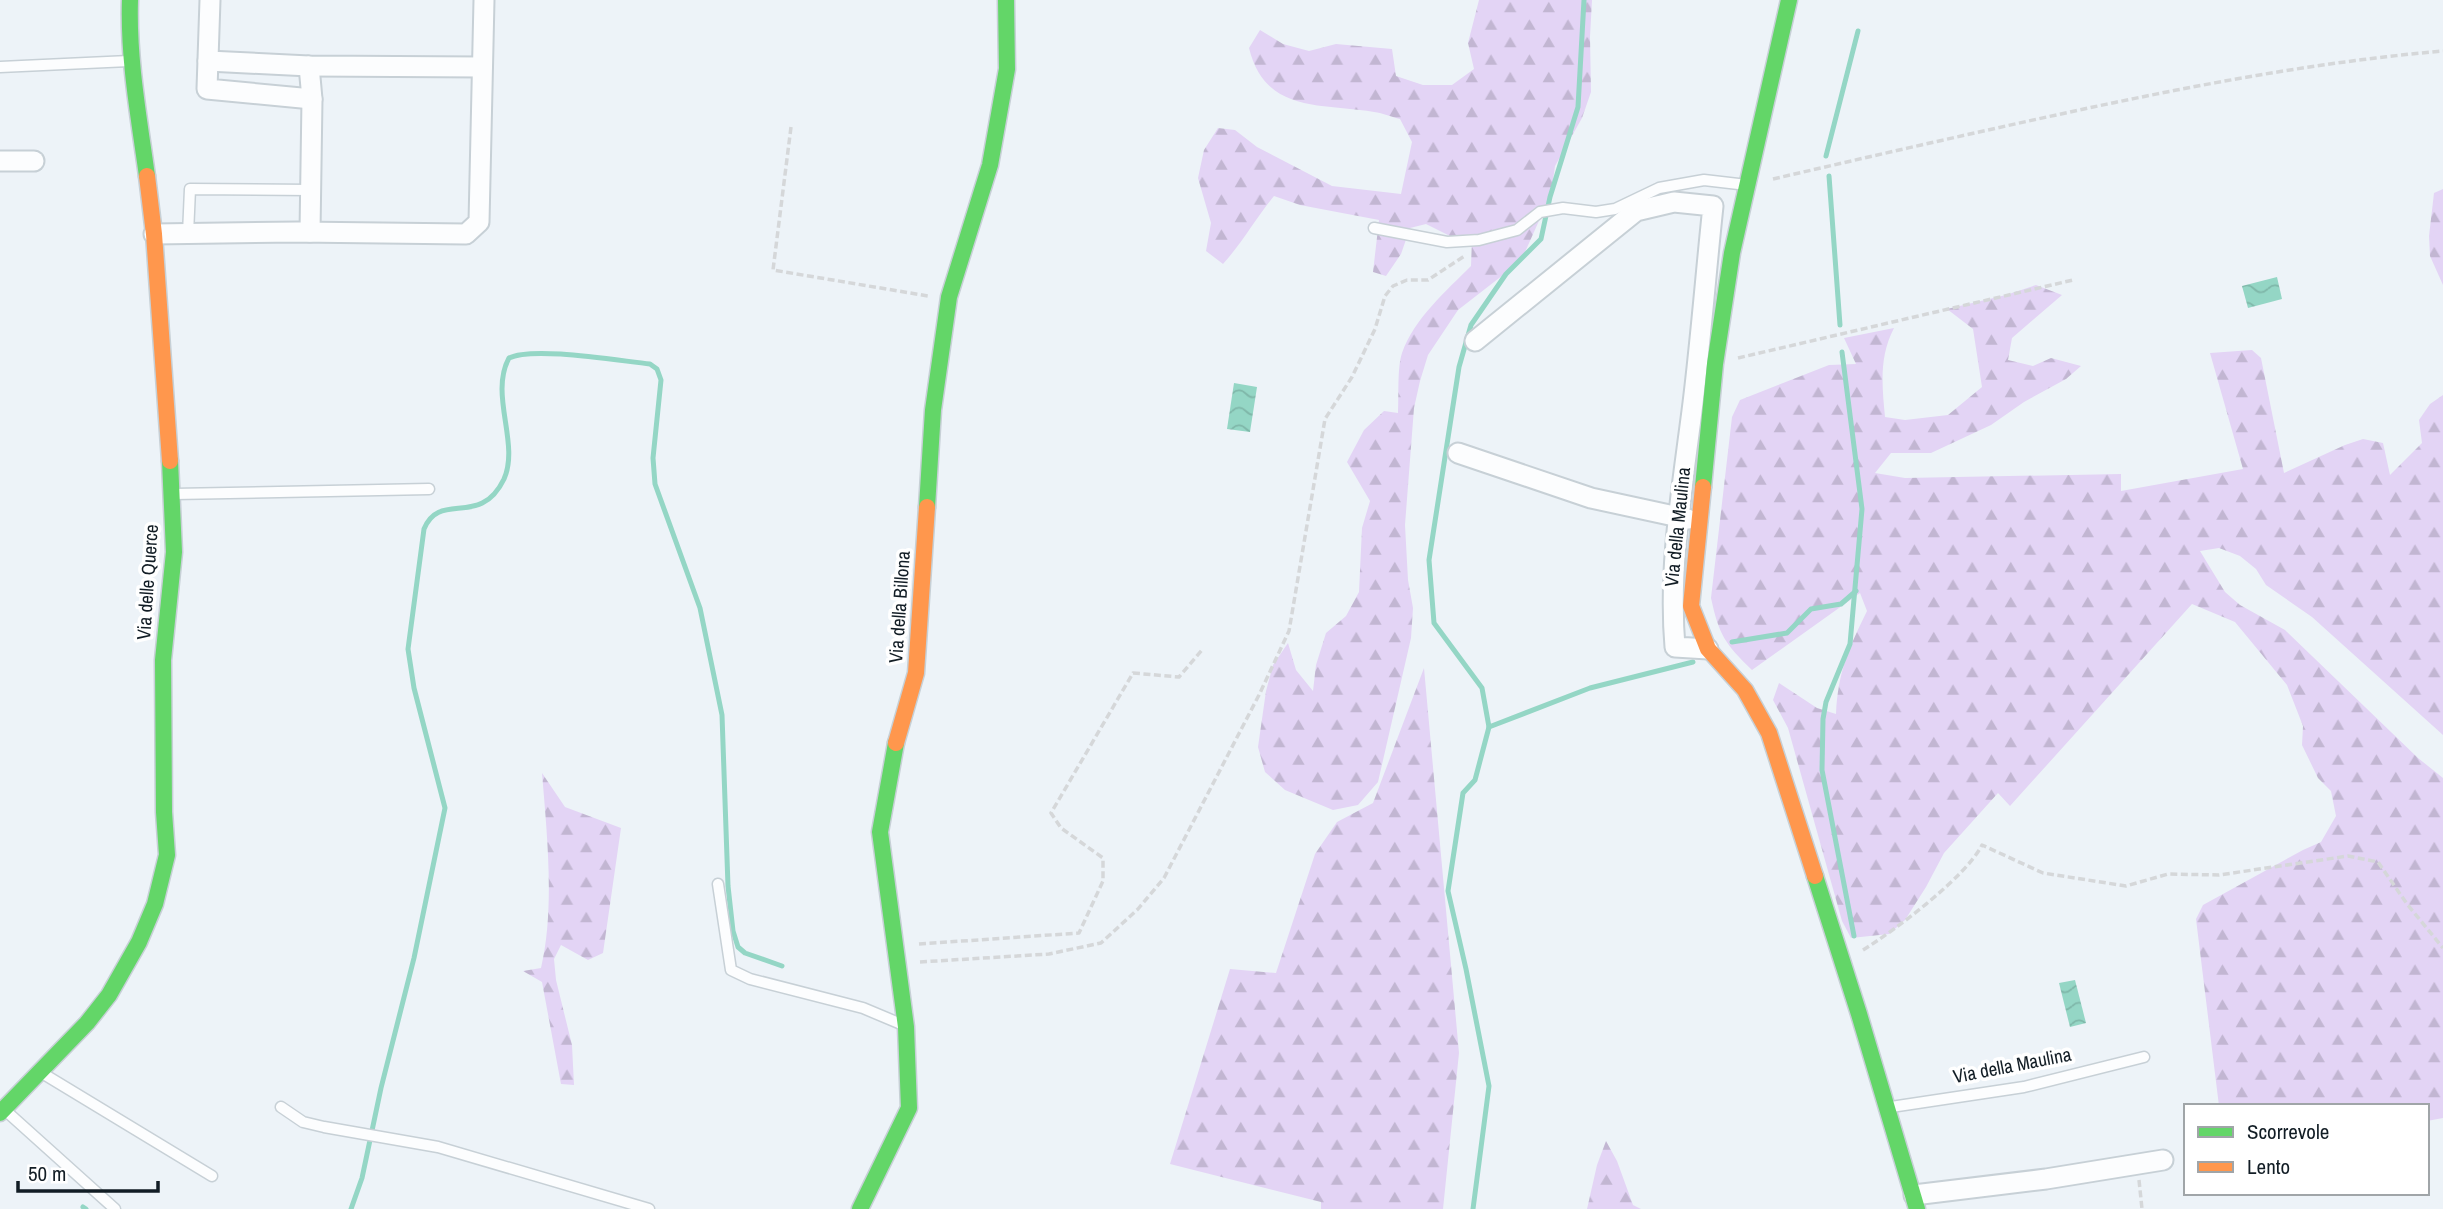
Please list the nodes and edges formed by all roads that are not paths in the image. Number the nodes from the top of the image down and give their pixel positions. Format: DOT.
graph roads {
  1 [pos="130,0"];
  2 [pos="210,0"];
  3 [pos="484,0"];
  4 [pos="1006,0"];
  5 [pos="1789,0"];
  6 [pos="131,60"];
  7 [pos="208,61"];
  8 [pos="309,66"];
  9 [pos="0,67"];
  10 [pos="482,67"];
  11 [pos="312,99"];
  12 [pos="0,161"];
  13 [pos="34,161"];
  14 [pos="1747,185"];
  15 [pos="310,190"];
  16 [pos="1374,228"];
  17 [pos="310,232"];
  18 [pos="154,234"];
  19 [pos="188,234"];
  20 [pos="1475,341"];
  21 [pos="1458,453"];
  22 [pos="429,489"];
  23 [pos="172,495"];
  24 [pos="1679,517"];
  25 [pos="1699,522"];
  26 [pos="1707,649"];
  27 [pos="718,884"];
  28 [pos="906,1027"];
  29 [pos="2144,1057"];
  30 [pos="40,1072"];
  31 [pos="281,1107"];
  32 [pos="1888,1108"];
  33 [pos="2,1110"];
  34 [pos="2163,1160"];
  35 [pos="212,1175"];
  36 [pos="1915,1202"];
  37 [pos="115,1209"];
  38 [pos="649,1209"];
  39 [pos="860,1209"];
  1 -- 6 [label="street, Via delle Querce"];
  2 -- 7 [label="street"];
  3 -- 10 [label="street"];
  4 -- 28 [label="street, Via della Billona"];
  5 -- 14 [label="street, Via della Maulina"];
  6 -- 9 [label="lane"];
  6 -- 18 [label="street, Via delle Querce"];
  7 -- 8 [label="street"];
  7 -- 11 [label="street"];
  8 -- 10 [label="street"];
  8 -- 11 [label="street"];
  10 -- 17 [label="street"];
  11 -- 15 [label="street"];
  12 -- 13 [label="street"];
  14 -- 16 [label="lane"];
  14 -- 25 [label="street, Via della Maulina"];
  15 -- 17 [label="street"];
  15 -- 19 [label="lane"];
  17 -- 19 [label="street"];
  18 -- 19 [label="street"];
  18 -- 23 [label="street, Via delle Querce"];
  20 -- 24 [label="street"];
  21 -- 24 [label="street"];
  22 -- 23 [label="lane"];
  23 -- 30 [label="street, Via delle Querce"];
  24 -- 25 [label="street"];
  24 -- 26 [label="street"];
  25 -- 26 [label="street, Via della Maulina"];
  26 -- 32 [label="street, Via della Maulina"];
  27 -- 28 [label="lane"];
  28 -- 39 [label="street, Via della Billona"];
  29 -- 32 [label="lane, Via della Maulina"];
  30 -- 33 [label="street, Via delle Querce"];
  30 -- 35 [label="lane"];
  31 -- 38 [label="lane"];
  32 -- 36 [label="street, Via della Maulina"];
  33 -- 37 [label="lane"];
  34 -- 36 [label="street"];
}
